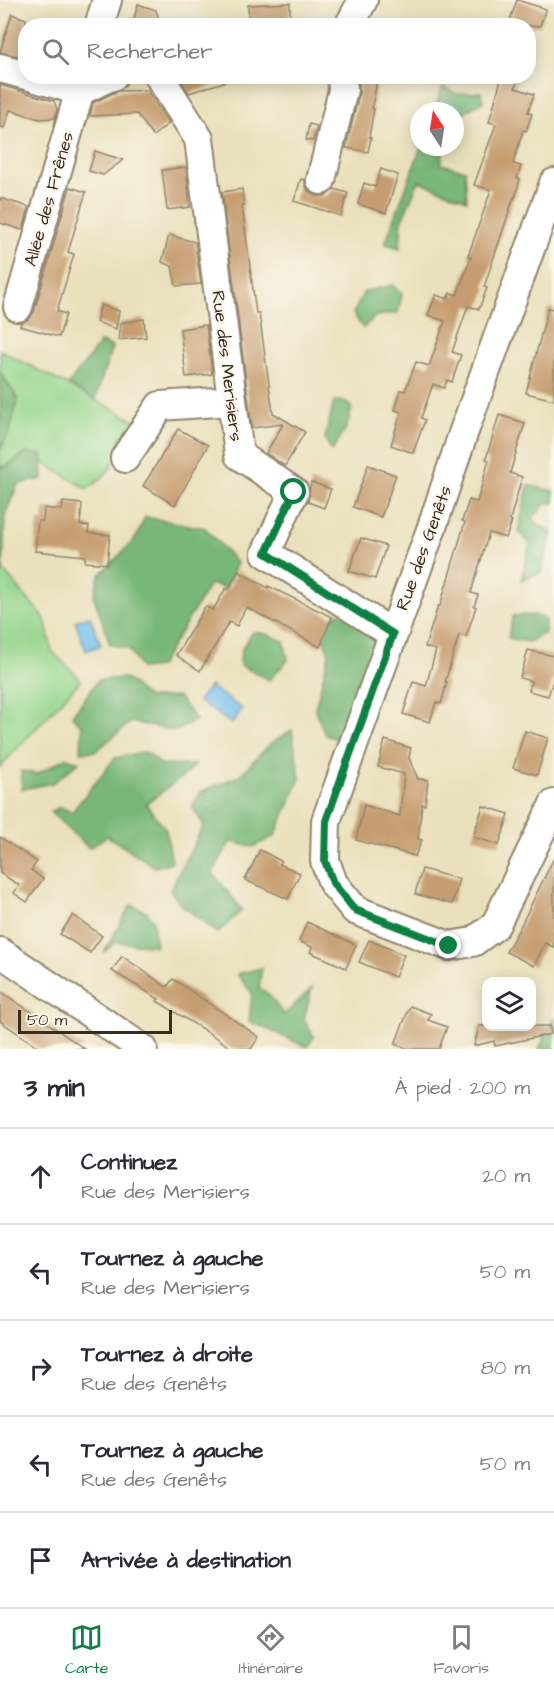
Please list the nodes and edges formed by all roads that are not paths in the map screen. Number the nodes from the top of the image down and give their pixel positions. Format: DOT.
graph roads {
  1 [pos="107,0"];
  2 [pos="363,0"];
  3 [pos="101,18"];
  4 [pos="353,18"];
  5 [pos="0,68"];
  6 [pos="18,73"];
  7 [pos="82,84"];
  8 [pos="164,84"];
  9 [pos="343,84"];
  10 [pos="321,180"];
  11 [pos="554,183"];
  12 [pos="18,307"];
  13 [pos="232,401"];
  14 [pos="125,458"];
  15 [pos="393,634"];
  16 [pos="554,804"];
  17 [pos="0,952"];
  18 [pos="143,1049"];
  1 -- 3 [label="street"];
  2 -- 4 [label="street"];
  5 -- 6 [label="street"];
  7 -- 12 [label="street, Allée des Frênes"];
  8 -- 13 [label="street, Rue des Merisiers"];
  9 -- 10 [label="street"];
  11 -- 15 [label="street, Rue des Genêts"];
  13 -- 14 [label="street"];
  13 -- 15 [label="street, Rue des Merisiers"];
  15 -- 16 [label="street, Rue des Genêts"];
  17 -- 18 [label="street"];
}
